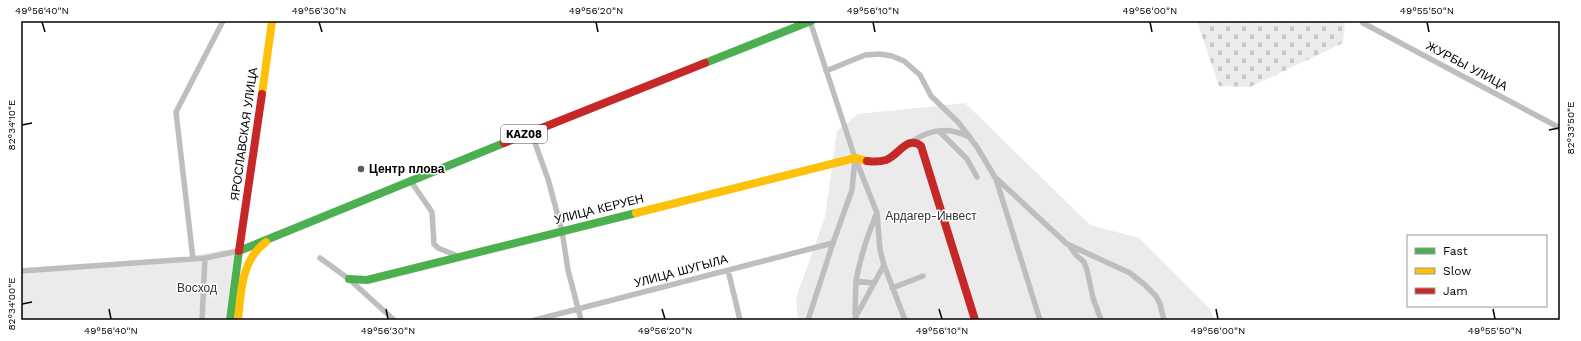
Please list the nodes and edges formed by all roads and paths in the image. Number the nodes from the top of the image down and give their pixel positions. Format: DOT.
graph roads {
  1 [pos="223,21"];
  2 [pos="272,21"];
  3 [pos="810,21"];
  4 [pos="1363,23"];
  5 [pos="826,71"];
  6 [pos="1560,128"];
  7 [pos="531,132"];
  8 [pos="940,132"];
  9 [pos="969,136"];
  10 [pos="910,143"];
  11 [pos="855,158"];
  12 [pos="977,177"];
  13 [pos="996,179"];
  14 [pos="410,180"];
  15 [pos="877,213"];
  16 [pos="562,231"];
  17 [pos="275,235"];
  18 [pos="833,243"];
  19 [pos="1069,245"];
  20 [pos="239,251"];
  21 [pos="460,257"];
  22 [pos="205,258"];
  23 [pos="320,258"];
  24 [pos="193,259"];
  25 [pos="884,265"];
  26 [pos="728,270"];
  27 [pos="21,272"];
  28 [pos="923,276"];
  29 [pos="349,279"];
  30 [pos="856,281"];
  31 [pos="873,283"];
  32 [pos="892,288"];
  33 [pos="578,309"];
  34 [pos="854,318"];
  35 [pos="202,320"];
  36 [pos="230,320"];
  37 [pos="238,320"];
  38 [pos="394,320"];
  39 [pos="535,320"];
  40 [pos="581,320"];
  41 [pos="740,320"];
  42 [pos="808,320"];
  43 [pos="905,320"];
  44 [pos="975,320"];
  45 [pos="1040,320"];
  46 [pos="1101,320"];
  47 [pos="1164,320"];
  1 -- 24 [label="street"];
  2 -- 20 [label="main road, ЯРОСЛАВСКАЯ УЛИЦА"];
  3 -- 5 [label="street"];
  3 -- 7 [label="main road, KAZ08"];
  4 -- 6 [label="street, ЖУРБЫ УЛИЦА"];
  5 -- 9 [label="street"];
  5 -- 11 [label="street"];
  7 -- 14 [label="main road, KAZ08"];
  7 -- 16 [label="street"];
  8 -- 9 [label="street"];
  8 -- 10 [label="street"];
  8 -- 12 [label="street"];
  9 -- 13 [label="street"];
  10 -- 11 [label="main road"];
  10 -- 44 [label="main road"];
  11 -- 15 [label="street"];
  11 -- 16 [label="main road, УЛИЦА КЕРУЕН"];
  11 -- 18 [label="street"];
  13 -- 19 [label="street"];
  13 -- 45 [label="street"];
  14 -- 17 [label="main road, KAZ08"];
  14 -- 21 [label="street"];
  15 -- 25 [label="street"];
  15 -- 30 [label="street"];
  16 -- 21 [label="main road, УЛИЦА КЕРУЕН"];
  16 -- 33 [label="street"];
  17 -- 20 [label="main road, KAZ08"];
  17 -- 37 [label="main road"];
  18 -- 26 [label="street, УЛИЦА ШУГЫЛА"];
  18 -- 42 [label="street"];
  19 -- 46 [label="street"];
  19 -- 47 [label="street"];
  20 -- 22 [label="street"];
  20 -- 36 [label="main road, ЯРОСЛАВСКАЯ УЛИЦА"];
  21 -- 29 [label="main road, УЛИЦА КЕРУЕН"];
  22 -- 24 [label="street"];
  22 -- 35 [label="street"];
  23 -- 29 [label="street"];
  24 -- 27 [label="street"];
  25 -- 31 [label="street"];
  25 -- 32 [label="street"];
  26 -- 33 [label="street, УЛИЦА ШУГЫЛА"];
  26 -- 41 [label="street"];
  28 -- 32 [label="street"];
  29 -- 38 [label="street"];
  30 -- 31 [label="street"];
  30 -- 34 [label="street"];
  31 -- 34 [label="street"];
  32 -- 43 [label="street"];
  33 -- 39 [label="street, УЛИЦА ШУГЫЛА"];
  33 -- 40 [label="street"];
}
